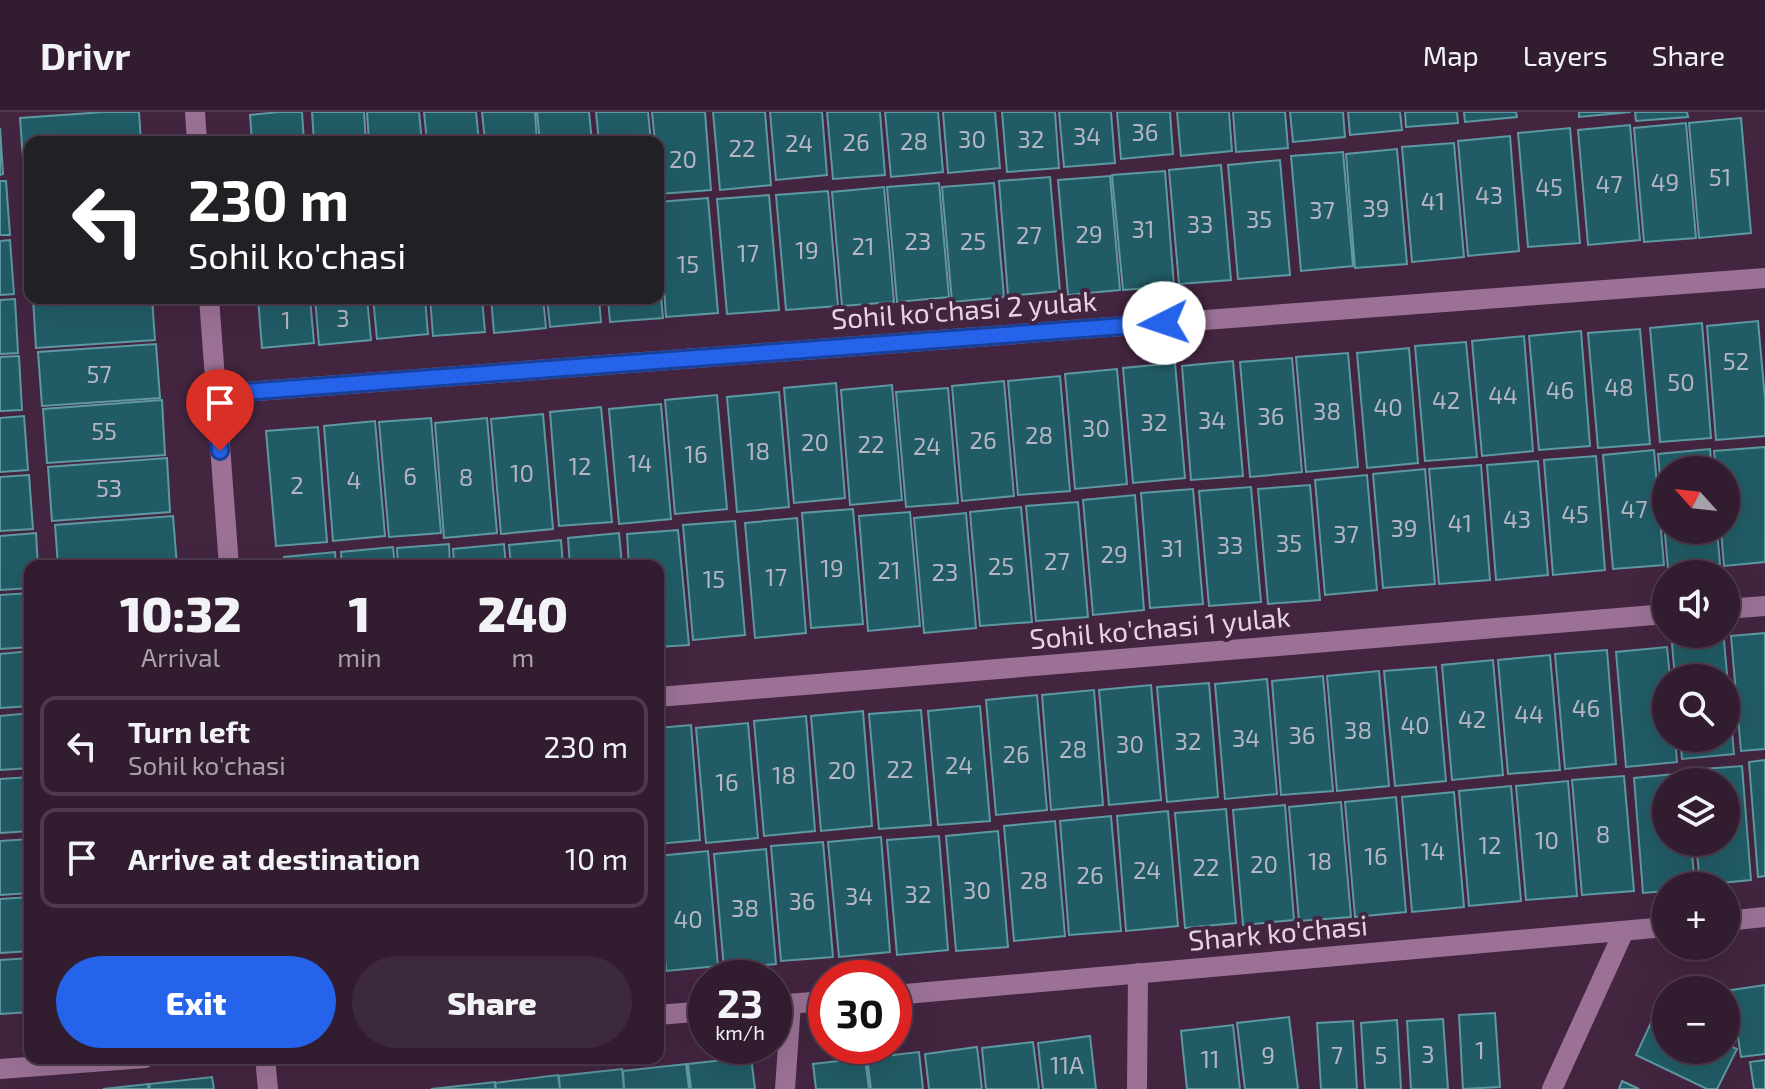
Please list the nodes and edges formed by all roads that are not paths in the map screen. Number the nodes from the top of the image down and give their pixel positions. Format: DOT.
graph roads {
  1 [pos="195,112"];
  2 [pos="197,136"];
  3 [pos="1765,278"];
  4 [pos="209,304"];
  5 [pos="216,394"];
  6 [pos="229,560"];
  7 [pos="1765,606"];
  8 [pos="1740,608"];
  9 [pos="1652,615"];
  10 [pos="664,697"];
  11 [pos="1765,917"];
  12 [pos="1740,920"];
  13 [pos="1652,928"];
  14 [pos="1624,931"];
  15 [pos="1138,973"];
  16 [pos="912,993"];
  17 [pos="688,1012"];
  18 [pos="664,1014"];
  19 [pos="66,1064"];
  20 [pos="266,1064"];
  21 [pos="784,1064"];
  22 [pos="0,1069"];
  23 [pos="268,1089"];
  24 [pos="785,1089"];
  25 [pos="1137,1089"];
  26 [pos="1552,1089"];
  1 -- 2 [label="street"];
  3 -- 5 [label="street, Sohil ko'chasi 2 yulak"];
  4 -- 5 [label="street"];
  5 -- 6 [label="street"];
  7 -- 8 [label="street"];
  9 -- 10 [label="street, Sohil ko'chasi 1 yulak"];
  11 -- 12 [label="street"];
  13 -- 14 [label="street, Shark ko'chasi"];
  14 -- 15 [label="street, Shark ko'chasi"];
  14 -- 26 [label="street"];
  15 -- 16 [label="street, Shark ko'chasi"];
  15 -- 25 [label="street"];
  17 -- 18 [label="street"];
  19 -- 22 [label="street"];
  20 -- 23 [label="street"];
  21 -- 24 [label="street"];
}
